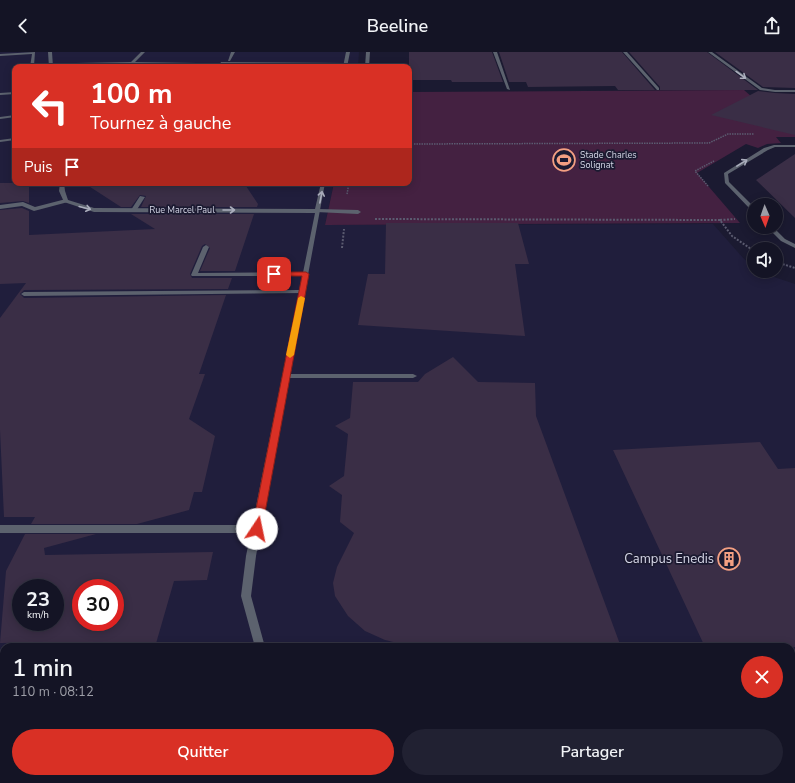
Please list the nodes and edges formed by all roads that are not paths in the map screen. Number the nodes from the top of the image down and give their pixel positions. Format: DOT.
graph roads {
  1 [pos="50,52"];
  2 [pos="143,52"];
  3 [pos="233,52"];
  4 [pos="348,52"];
  5 [pos="368,52"];
  6 [pos="495,52"];
  7 [pos="625,52"];
  8 [pos="710,52"];
  9 [pos="0,55"];
  10 [pos="228,60"];
  11 [pos="132,63"];
  12 [pos="32,64"];
  13 [pos="51,64"];
  14 [pos="104,64"];
  15 [pos="194,64"];
  16 [pos="345,64"];
  17 [pos="367,64"];
  18 [pos="510,89"];
  19 [pos="658,89"];
  20 [pos="795,91"];
  21 [pos="12,93"];
  22 [pos="0,94"];
  23 [pos="12,116"];
  24 [pos="0,118"];
  25 [pos="12,139"];
  26 [pos="0,141"];
  27 [pos="795,146"];
  28 [pos="62,186"];
  29 [pos="322,186"];
  30 [pos="142,196"];
  31 [pos="66,201"];
  32 [pos="747,203"];
  33 [pos="0,207"];
  34 [pos="134,210"];
  35 [pos="318,211"];
  36 [pos="358,212"];
  37 [pos="777,234"];
  38 [pos="795,246"];
  39 [pos="206,247"];
  40 [pos="306,274"];
  41 [pos="302,292"];
  42 [pos="24,294"];
  43 [pos="286,376"];
  44 [pos="413,376"];
  45 [pos="0,529"];
  46 [pos="257,529"];
  47 [pos="259,643"];
  1 -- 13 [label="street"];
  2 -- 11 [label="street"];
  3 -- 10 [label="street"];
  4 -- 16 [label="street"];
  5 -- 17 [label="street"];
  6 -- 18 [label="street"];
  7 -- 19 [label="street"];
  8 -- 20 [label="street, one-way"];
  9 -- 12 [label="street"];
  11 -- 14 [label="street"];
  11 -- 15 [label="street"];
  21 -- 22 [label="street"];
  23 -- 24 [label="street"];
  25 -- 26 [label="street"];
  32 -- 27 [label="street, one-way"];
  28 -- 31 [label="street"];
  35 -- 29 [label="street, one-way"];
  30 -- 34 [label="street"];
  31 -- 33 [label="street"];
  31 -- 34 [label="street, Rue Marcel Paul, one-way"];
  34 -- 35 [label="street, Rue Marcel Paul, one-way"];
  35 -- 36 [label="street, Rue Marcel Paul"];
  35 -- 40 [label="street"];
  37 -- 38 [label="street"];
  39 -- 40 [label="street"];
  40 -- 41 [label="street"];
  41 -- 42 [label="street"];
  41 -- 43 [label="street"];
  43 -- 44 [label="street"];
  43 -- 46 [label="street"];
  45 -- 46 [label="street"];
  46 -- 47 [label="street"];
}
